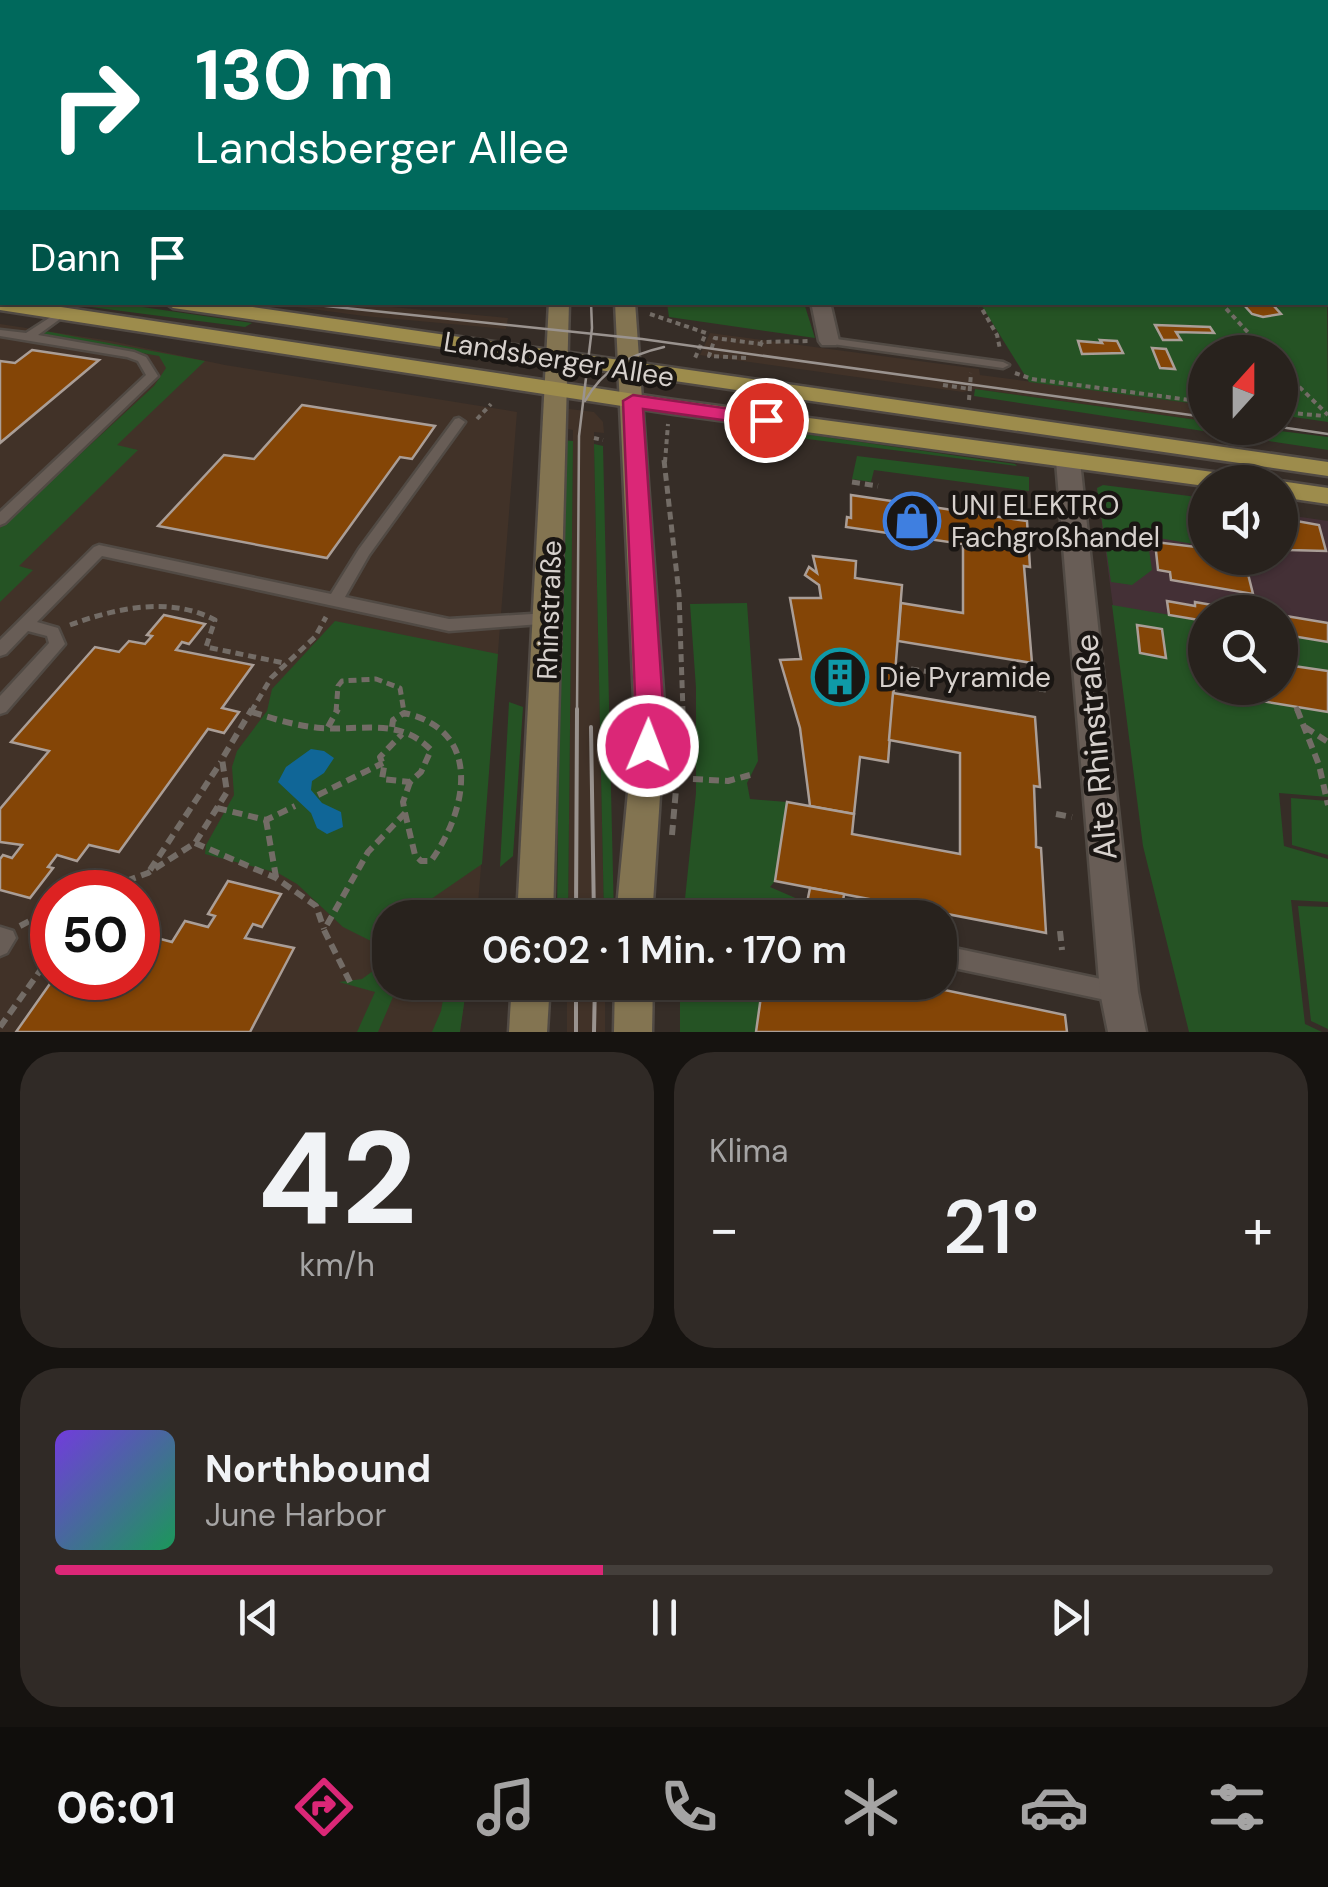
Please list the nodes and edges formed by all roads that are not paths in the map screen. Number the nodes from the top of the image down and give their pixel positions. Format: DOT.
graph roads {
  1 [pos="6,305"];
  2 [pos="194,305"];
  3 [pos="559,305"];
  4 [pos="625,305"];
  5 [pos="821,305"];
  6 [pos="60,314"];
  7 [pos="0,333"];
  8 [pos="28,337"];
  9 [pos="830,341"];
  10 [pos="557,358"];
  11 [pos="1003,366"];
  12 [pos="630,370"];
  13 [pos="555,389"];
  14 [pos="633,401"];
  15 [pos="459,422"];
  16 [pos="1068,462"];
  17 [pos="1328,468"];
  18 [pos="1188,477"];
  19 [pos="1298,492"];
  20 [pos="1328,496"];
  21 [pos="0,520"];
  22 [pos="334,601"];
  23 [pos="549,619"];
  24 [pos="25,625"];
  25 [pos="0,650"];
  26 [pos="0,707"];
  27 [pos="536,900"];
  28 [pos="635,900"];
  29 [pos="957,959"];
  30 [pos="1119,992"];
  31 [pos="530,1000"];
  32 [pos="634,1000"];
  33 [pos="528,1032"];
  34 [pos="633,1032"];
  35 [pos="1127,1032"];
  1 -- 6 [label="main road, Landsberger Allee"];
  2 -- 10 [label="main road, Landsberger Allee"];
  3 -- 10 [label="main road, Rhinstraße"];
  4 -- 12 [label="main road"];
  5 -- 9 [label="street"];
  6 -- 8 [label="lane"];
  6 -- 13 [label="main road, Landsberger Allee"];
  7 -- 8 [label="lane"];
  8 -- 21 [label="lane"];
  9 -- 11 [label="lane"];
  10 -- 12 [label="main road, Landsberger Allee"];
  10 -- 13 [label="main road, Rhinstraße"];
  12 -- 14 [label="main road"];
  12 -- 17 [label="main road, Landsberger Allee"];
  13 -- 14 [label="main road, Landsberger Allee"];
  13 -- 23 [label="main road, Rhinstraße"];
  14 -- 16 [label="main road, Landsberger Allee"];
  14 -- 28 [label="main road"];
  15 -- 22 [label="lane"];
  16 -- 18 [label="main road, Landsberger Allee"];
  16 -- 30 [label="street, Alte Rhinstraße"];
  19 -- 20 [label="main road"];
  22 -- 23 [label="lane"];
  22 -- 24 [label="lane"];
  23 -- 27 [label="main road, Rhinstraße"];
  24 -- 25 [label="lane"];
  24 -- 26 [label="lane"];
  29 -- 30 [label="lane"];
  30 -- 35 [label="street, Alte Rhinstraße"];
  31 -- 33 [label="main road"];
  32 -- 34 [label="main road"];
}
